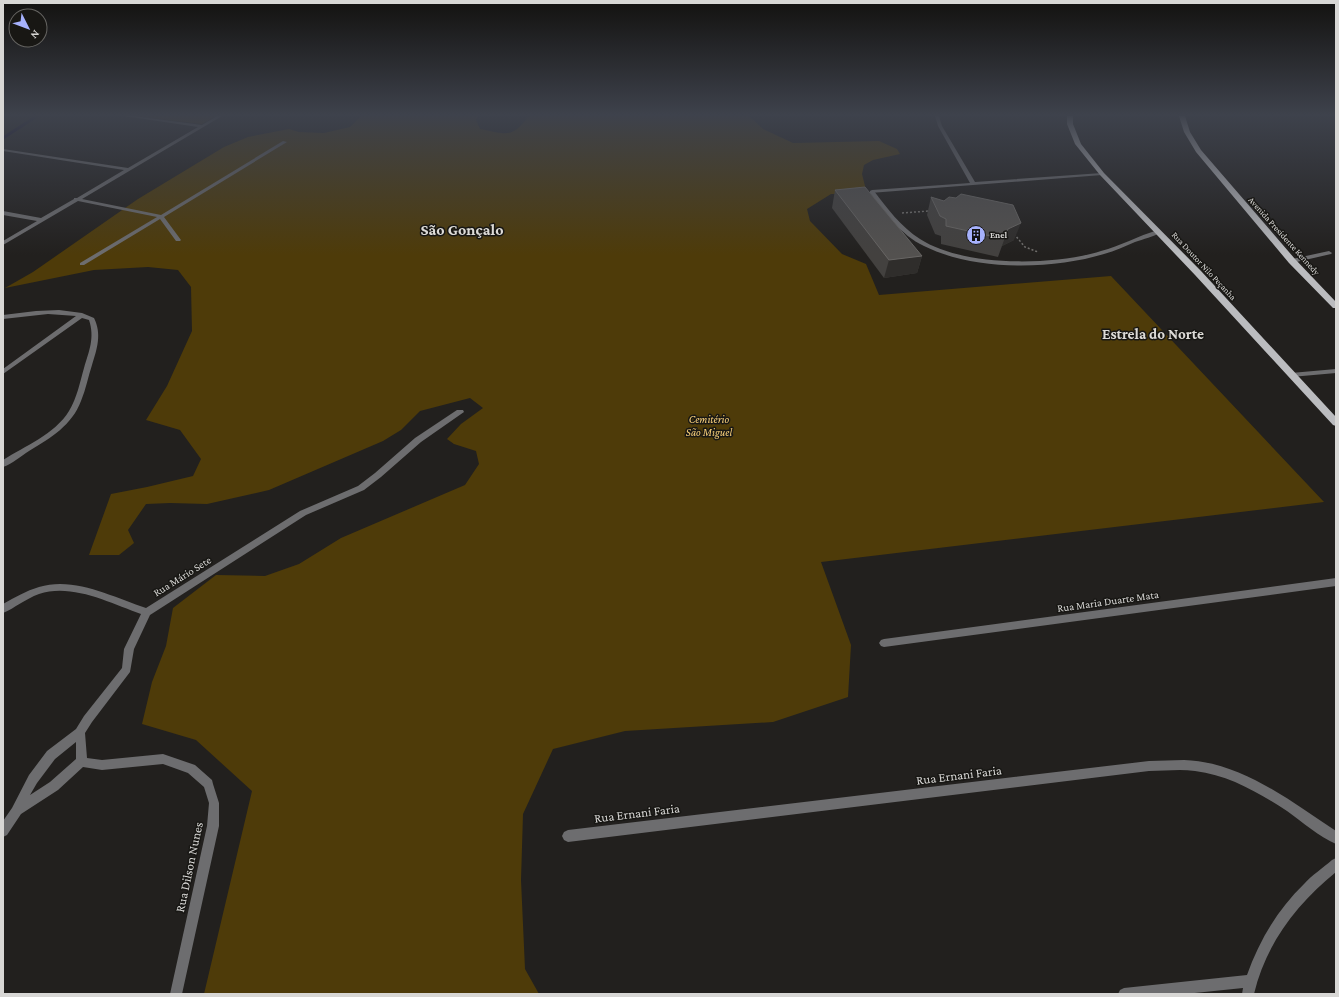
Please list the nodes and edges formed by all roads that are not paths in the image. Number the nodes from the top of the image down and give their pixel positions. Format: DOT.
graph roads {
  1 [pos="85,163"];
  2 [pos="139,163"];
  3 [pos="250,163"];
  4 [pos="961,163"];
  5 [pos="1093,163"];
  6 [pos="1208,163"];
  7 [pos="128,169"];
  8 [pos="1102,174"];
  9 [pos="973,184"];
  10 [pos="76,199"];
  11 [pos="3,214"];
  12 [pos="160,216"];
  13 [pos="41,220"];
  14 [pos="1158,232"];
  15 [pos="178,240"];
  16 [pos="3,243"];
  17 [pos="1329,253"];
  18 [pos="1292,261"];
  19 [pos="82,264"];
  20 [pos="1336,306"];
  21 [pos="82,314"];
  22 [pos="3,318"];
  23 [pos="1336,371"];
  24 [pos="3,372"];
  25 [pos="1291,375"];
  26 [pos="460,412"];
  27 [pos="1336,423"];
  28 [pos="3,464"];
  29 [pos="1336,582"];
  30 [pos="3,609"];
  31 [pos="147,612"];
  32 [pos="884,643"];
  33 [pos="80,732"];
  34 [pos="81,762"];
  35 [pos="17,810"];
  36 [pos="3,831"];
  37 [pos="568,836"];
  38 [pos="1336,838"];
  39 [pos="1336,864"];
  40 [pos="1250,981"];
  41 [pos="176,994"];
  42 [pos="1124,994"];
  43 [pos="1248,994"];
  1 -- 7 [label="street"];
  2 -- 7 [label="street"];
  3 -- 12 [label="street"];
  4 -- 9 [label="street"];
  5 -- 8 [label="main road, Rua Doutor Nilo Peçanha"];
  6 -- 18 [label="main road, Avenida Presidente Kennedy"];
  7 -- 10 [label="street"];
  8 -- 9 [label="street"];
  8 -- 14 [label="main road, Rua Doutor Nilo Peçanha"];
  9 -- 14 [label="street"];
  10 -- 12 [label="street"];
  10 -- 13 [label="street"];
  11 -- 13 [label="street"];
  12 -- 15 [label="street"];
  12 -- 19 [label="street"];
  13 -- 16 [label="street"];
  14 -- 25 [label="main road, Rua Doutor Nilo Peçanha"];
  17 -- 18 [label="street"];
  18 -- 20 [label="main road, Avenida Presidente Kennedy"];
  21 -- 22 [label="street"];
  21 -- 24 [label="street"];
  21 -- 28 [label="street"];
  23 -- 25 [label="street"];
  25 -- 27 [label="main road, Rua Doutor Nilo Peçanha"];
  26 -- 31 [label="street, Rua Mário Sete"];
  29 -- 32 [label="street, Rua Maria Duarte Mata"];
  30 -- 31 [label="street"];
  31 -- 33 [label="street"];
  33 -- 34 [label="street"];
  33 -- 35 [label="street"];
  34 -- 35 [label="street"];
  34 -- 41 [label="street, Rua Dilson Nunes"];
  35 -- 36 [label="street"];
  37 -- 38 [label="street, Rua Ernani Faria"];
  39 -- 40 [label="street"];
  40 -- 42 [label="street"];
  40 -- 43 [label="street"];
}
